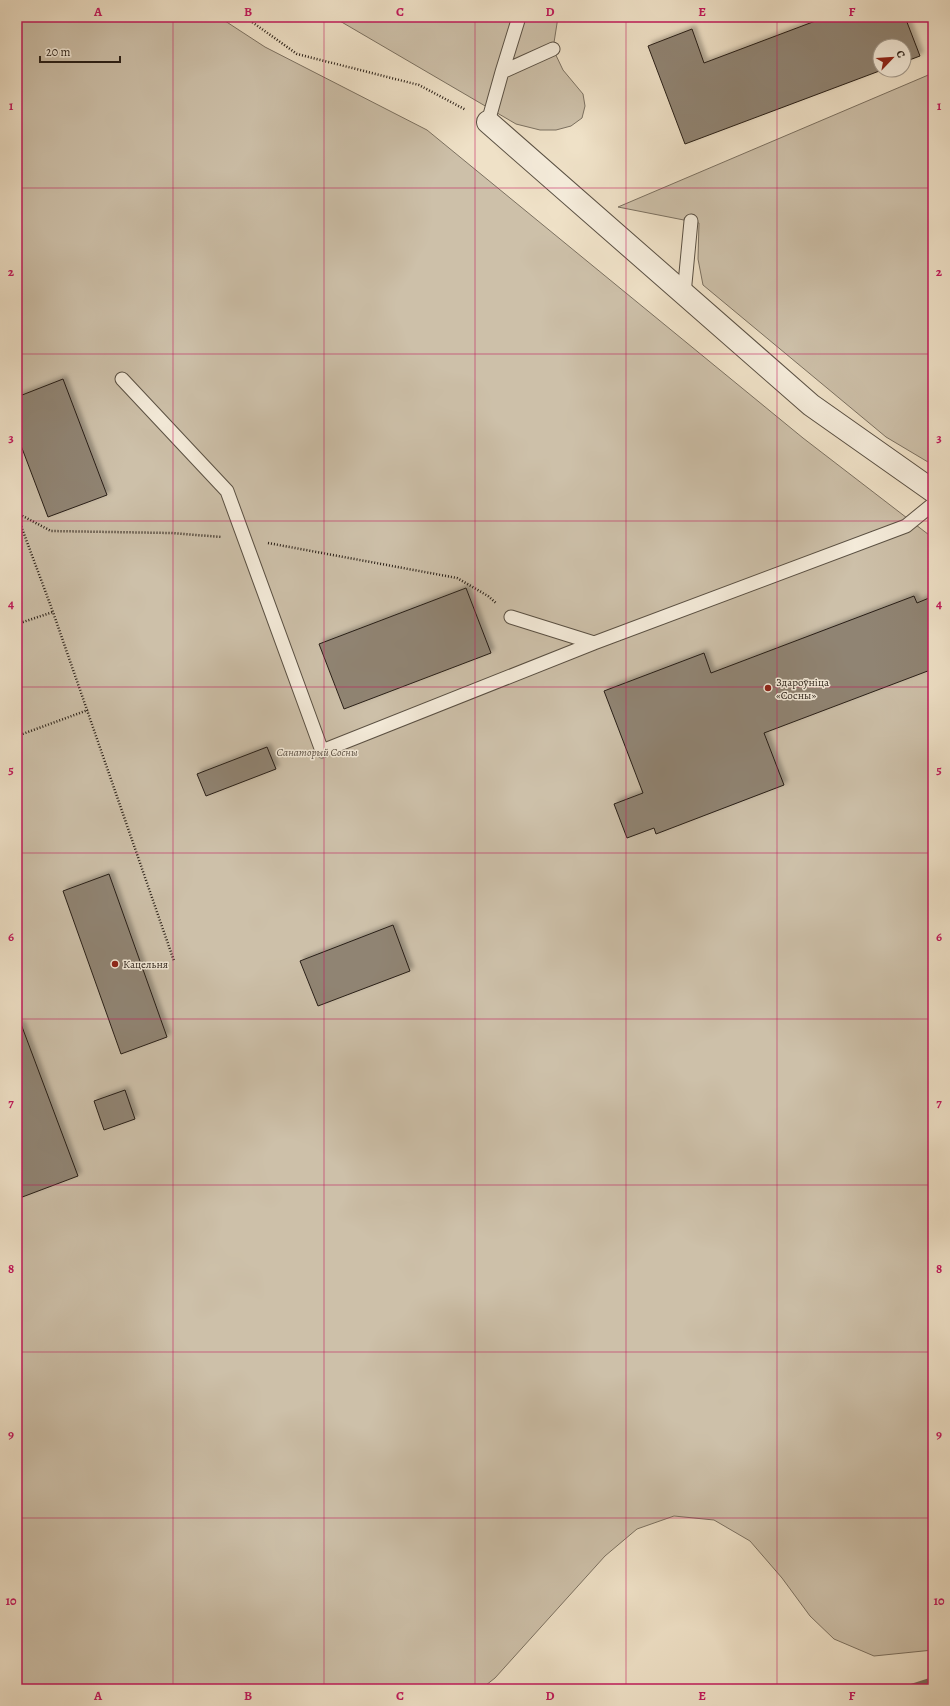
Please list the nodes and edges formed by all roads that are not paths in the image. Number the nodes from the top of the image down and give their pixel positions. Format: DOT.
graph roads {
  1 [pos="519,17"];
  2 [pos="553,49"];
  3 [pos="502,72"];
  4 [pos="488,122"];
  5 [pos="691,221"];
  6 [pos="684,294"];
  7 [pos="122,379"];
  8 [pos="933,491"];
  9 [pos="933,504"];
  10 [pos="511,617"];
  11 [pos="594,643"];
  1 -- 3 [label="lane"];
  2 -- 3 [label="lane"];
  3 -- 4 [label="lane"];
  4 -- 6 [label="street"];
  5 -- 6 [label="lane"];
  6 -- 8 [label="street"];
  7 -- 11 [label="lane"];
  9 -- 11 [label="lane"];
  10 -- 11 [label="lane"];
}
